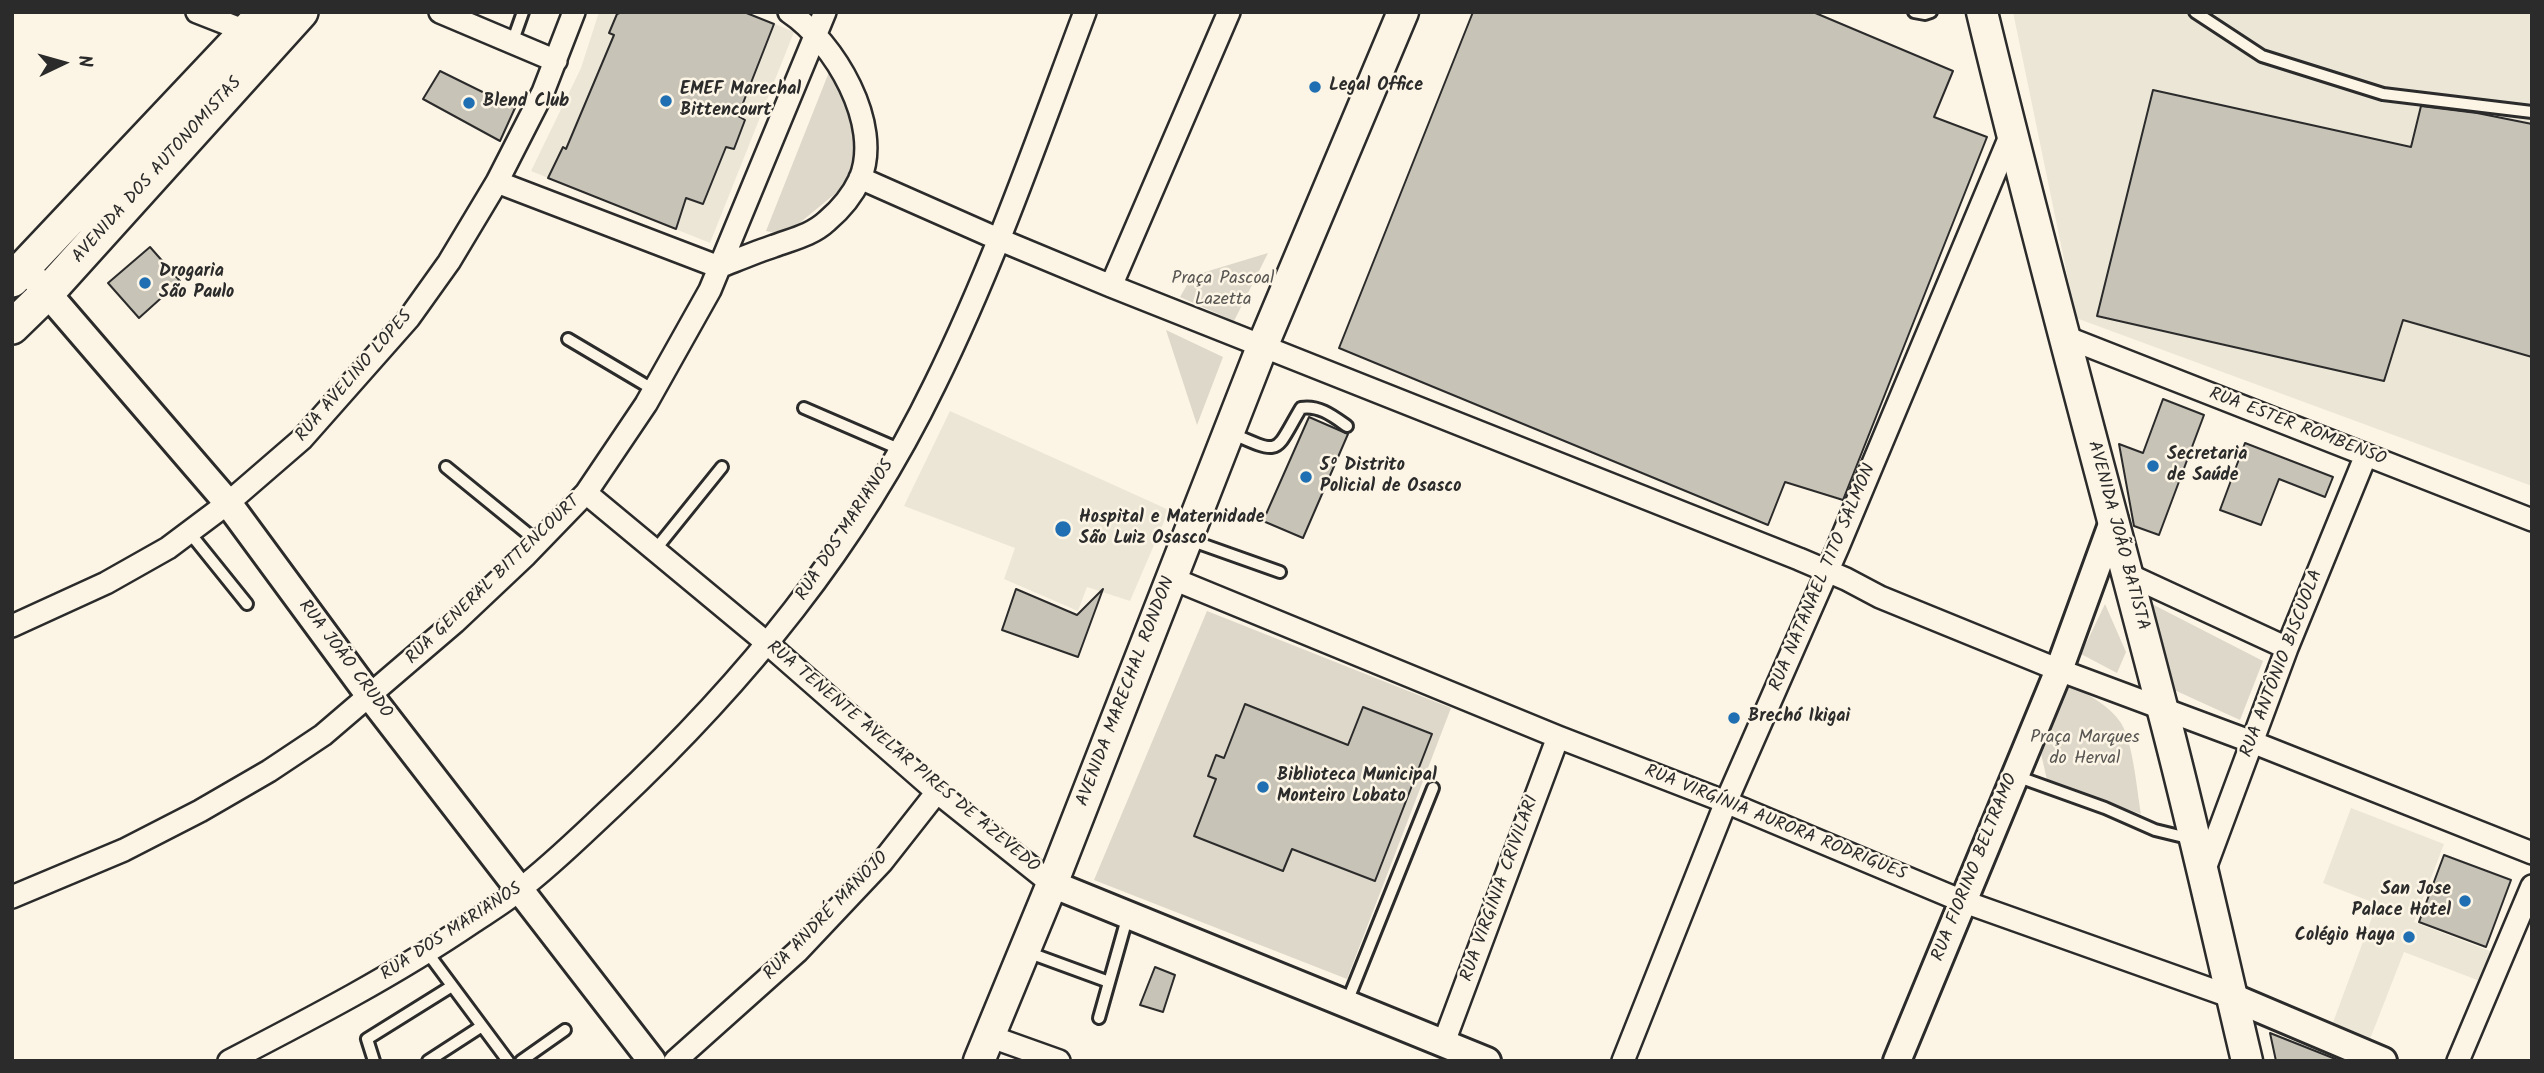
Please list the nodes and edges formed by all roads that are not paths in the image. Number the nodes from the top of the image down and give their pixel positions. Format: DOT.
graph roads {
  1 [pos="197,12"];
  2 [pos="301,12"];
  3 [pos="440,12"];
  4 [pos="523,12"];
  5 [pos="574,12"];
  6 [pos="789,12"];
  7 [pos="825,12"];
  8 [pos="1085,12"];
  9 [pos="1229,12"];
  10 [pos="1403,12"];
  11 [pos="1914,12"];
  12 [pos="1931,12"];
  13 [pos="1982,12"];
  14 [pos="2195,12"];
  15 [pos="256,22"];
  16 [pos="814,34"];
  17 [pos="512,43"];
  18 [pos="556,61"];
  19 [pos="2532,112"];
  20 [pos="2011,134"];
  21 [pos="860,178"];
  22 [pos="497,182"];
  23 [pos="998,239"];
  24 [pos="719,267"];
  25 [pos="18,274"];
  26 [pos="1111,286"];
  27 [pos="48,292"];
  28 [pos="12,327"];
  29 [pos="2063,336"];
  30 [pos="568,339"];
  31 [pos="1262,347"];
  32 [pos="654,390"];
  33 [pos="804,408"];
  34 [pos="1347,426"];
  35 [pos="1228,432"];
  36 [pos="899,449"];
  37 [pos="2366,455"];
  38 [pos="446,467"];
  39 [pos="722,467"];
  40 [pos="586,493"];
  41 [pos="228,503"];
  42 [pos="2114,519"];
  43 [pos="2532,520"];
  44 [pos="189,532"];
  45 [pos="1186,539"];
  46 [pos="538,542"];
  47 [pos="655,550"];
  48 [pos="1280,572"];
  49 [pos="1828,572"];
  50 [pos="2127,575"];
  51 [pos="1171,578"];
  52 [pos="247,604"];
  53 [pos="12,626"];
  54 [pos="768,644"];
  55 [pos="2287,648"];
  56 [pos="2059,670"];
  57 [pos="370,696"];
  58 [pos="2163,709"];
  59 [pos="1559,737"];
  60 [pos="2252,742"];
  61 [pos="2014,775"];
  62 [pos="1433,788"];
  63 [pos="937,792"];
  64 [pos="1726,802"];
  65 [pos="2194,840"];
  66 [pos="2532,852"];
  67 [pos="2203,875"];
  68 [pos="1052,884"];
  69 [pos="2532,886"];
  70 [pos="519,891"];
  71 [pos="12,897"];
  72 [pos="1962,901"];
  73 [pos="1128,915"];
  74 [pos="1024,951"];
  75 [pos="427,952"];
  76 [pos="1109,982"];
  77 [pos="452,986"];
  78 [pos="2232,997"];
  79 [pos="1347,1002"];
  80 [pos="1099,1018"];
  81 [pos="482,1026"];
  82 [pos="565,1030"];
  83 [pos="1444,1042"];
  84 [pos="984,1048"];
  85 [pos="229,1061"];
  86 [pos="373,1061"];
  87 [pos="428,1061"];
  88 [pos="508,1061"];
  89 [pos="521,1061"];
  90 [pos="652,1061"];
  91 [pos="675,1061"];
  92 [pos="1059,1061"];
  93 [pos="1487,1061"];
  94 [pos="1623,1061"];
  95 [pos="1897,1061"];
  96 [pos="2247,1061"];
  97 [pos="2383,1061"];
  98 [pos="2458,1061"];
  1 -- 15 [label="street"];
  2 -- 27 [label="main road, AVENIDA DOS AUTONOMISTAS"];
  3 -- 17 [label="street"];
  4 -- 17 [label="lane"];
  5 -- 18 [label="street, RUA AVELINO LOPES"];
  6 -- 16 [label="street"];
  7 -- 16 [label="street, RUA GENERAL BITTENCOURT"];
  8 -- 23 [label="street, RUA DOS MARIANOS"];
  9 -- 26 [label="street"];
  10 -- 31 [label="main road, AVENIDA MARECHAL RONDON"];
  11 -- 12 [label="lane"];
  13 -- 20 [label="main road, AVENIDA JOÃO BATISTA"];
  14 -- 19 [label="lane"];
  15 -- 25 [label="main road, AVENIDA DOS AUTONOMISTAS"];
  16 -- 21 [label="street"];
  16 -- 24 [label="street, RUA GENERAL BITTENCOURT"];
  17 -- 18 [label="street"];
  18 -- 22 [label="street, RUA AVELINO LOPES"];
  20 -- 29 [label="main road, AVENIDA JOÃO BATISTA"];
  20 -- 49 [label="street, RUA NATANAEL TITO SALMON"];
  21 -- 23 [label="street"];
  21 -- 24 [label="street"];
  22 -- 24 [label="street"];
  22 -- 41 [label="street, RUA AVELINO LOPES"];
  23 -- 26 [label="street"];
  23 -- 36 [label="street, RUA DOS MARIANOS"];
  24 -- 32 [label="street, RUA GENERAL BITTENCOURT"];
  25 -- 27 [label="street, RUA JOÃO CRUDO"];
  26 -- 31 [label="street"];
  27 -- 28 [label="main road, AVENIDA DOS AUTONOMISTAS"];
  27 -- 41 [label="street, RUA JOÃO CRUDO"];
  29 -- 37 [label="street, RUA ESTER ROMBENSO"];
  29 -- 42 [label="main road, AVENIDA JOÃO BATISTA"];
  30 -- 32 [label="lane"];
  31 -- 35 [label="main road, AVENIDA MARECHAL RONDON"];
  31 -- 49 [label="street"];
  32 -- 40 [label="street, RUA GENERAL BITTENCOURT"];
  33 -- 36 [label="lane"];
  34 -- 35 [label="lane"];
  35 -- 45 [label="main road, AVENIDA MARECHAL RONDON"];
  36 -- 54 [label="street, RUA DOS MARIANOS"];
  37 -- 43 [label="street, RUA ESTER ROMBENSO"];
  37 -- 55 [label="street, RUA ANTÔNIO BISCUOLA"];
  38 -- 46 [label="lane"];
  39 -- 47 [label="lane"];
  40 -- 46 [label="street, RUA GENERAL BITTENCOURT"];
  40 -- 47 [label="street, RUA TENENTE AVELAR PIRES DE AZEVEDO"];
  41 -- 44 [label="street, RUA AVELINO LOPES"];
  41 -- 57 [label="street, RUA JOÃO CRUDO"];
  42 -- 50 [label="main road, AVENIDA JOÃO BATISTA"];
  42 -- 56 [label="street, RUA FIORINO BELTRAMO"];
  44 -- 52 [label="lane"];
  44 -- 53 [label="street, RUA AVELINO LOPES"];
  45 -- 48 [label="lane"];
  45 -- 51 [label="main road, AVENIDA MARECHAL RONDON"];
  46 -- 57 [label="street, RUA GENERAL BITTENCOURT"];
  47 -- 54 [label="street, RUA TENENTE AVELAR PIRES DE AZEVEDO"];
  49 -- 56 [label="street"];
  49 -- 64 [label="street, RUA NATANAEL TITO SALMON"];
  50 -- 55 [label="street"];
  50 -- 58 [label="main road, AVENIDA JOÃO BATISTA"];
  51 -- 59 [label="street, RUA VIRGÍNIA AURORA RODRIGUES"];
  51 -- 68 [label="main road, AVENIDA MARECHAL RONDON"];
  54 -- 63 [label="street, RUA TENENTE AVELAR PIRES DE AZEVEDO"];
  54 -- 70 [label="street, RUA DOS MARIANOS"];
  55 -- 60 [label="street, RUA ANTÔNIO BISCUOLA"];
  56 -- 58 [label="street"];
  56 -- 61 [label="street, RUA FIORINO BELTRAMO"];
  57 -- 70 [label="street, RUA JOÃO CRUDO"];
  57 -- 71 [label="street, RUA GENERAL BITTENCOURT"];
  58 -- 60 [label="street"];
  58 -- 65 [label="main road, AVENIDA JOÃO BATISTA"];
  59 -- 64 [label="street, RUA VIRGÍNIA AURORA RODRIGUES"];
  59 -- 83 [label="street, RUA VIRGÍNIA CRIVILARI"];
  60 -- 66 [label="street"];
  60 -- 67 [label="street, RUA ANTÔNIO BISCUOLA"];
  61 -- 65 [label="lane"];
  61 -- 72 [label="street, RUA FIORINO BELTRAMO"];
  62 -- 79 [label="lane"];
  63 -- 68 [label="street, RUA TENENTE AVELAR PIRES DE AZEVEDO"];
  63 -- 91 [label="street, RUA ANDRÉ MANOJO"];
  64 -- 72 [label="street, RUA VIRGÍNIA AURORA RODRIGUES"];
  64 -- 94 [label="street, RUA NATANAEL TITO SALMON"];
  65 -- 67 [label="main road, AVENIDA JOÃO BATISTA"];
  67 -- 78 [label="main road, AVENIDA JOÃO BATISTA"];
  68 -- 73 [label="street, RUA TENENTE AVELAR PIRES DE AZEVEDO"];
  68 -- 74 [label="main road, AVENIDA MARECHAL RONDON"];
  69 -- 98 [label="street"];
  70 -- 75 [label="street, RUA DOS MARIANOS"];
  70 -- 90 [label="street, RUA JOÃO CRUDO"];
  72 -- 78 [label="street, RUA VIRGÍNIA AURORA RODRIGUES"];
  72 -- 95 [label="street, RUA FIORINO BELTRAMO"];
  73 -- 76 [label="lane"];
  73 -- 79 [label="street, RUA TENENTE AVELAR PIRES DE AZEVEDO"];
  74 -- 76 [label="lane"];
  74 -- 84 [label="main road, AVENIDA MARECHAL RONDON"];
  75 -- 77 [label="lane"];
  75 -- 85 [label="street, RUA DOS MARIANOS"];
  76 -- 80 [label="lane"];
  77 -- 81 [label="lane"];
  77 -- 86 [label="lane"];
  78 -- 96 [label="main road, AVENIDA JOÃO BATISTA"];
  78 -- 97 [label="street, RUA VIRGÍNIA AURORA RODRIGUES"];
  79 -- 83 [label="street, RUA TENENTE AVELAR PIRES DE AZEVEDO"];
  81 -- 87 [label="lane"];
  81 -- 88 [label="lane"];
  82 -- 89 [label="lane"];
  83 -- 93 [label="street, RUA TENENTE AVELAR PIRES DE AZEVEDO"];
  84 -- 92 [label="street"];
}
